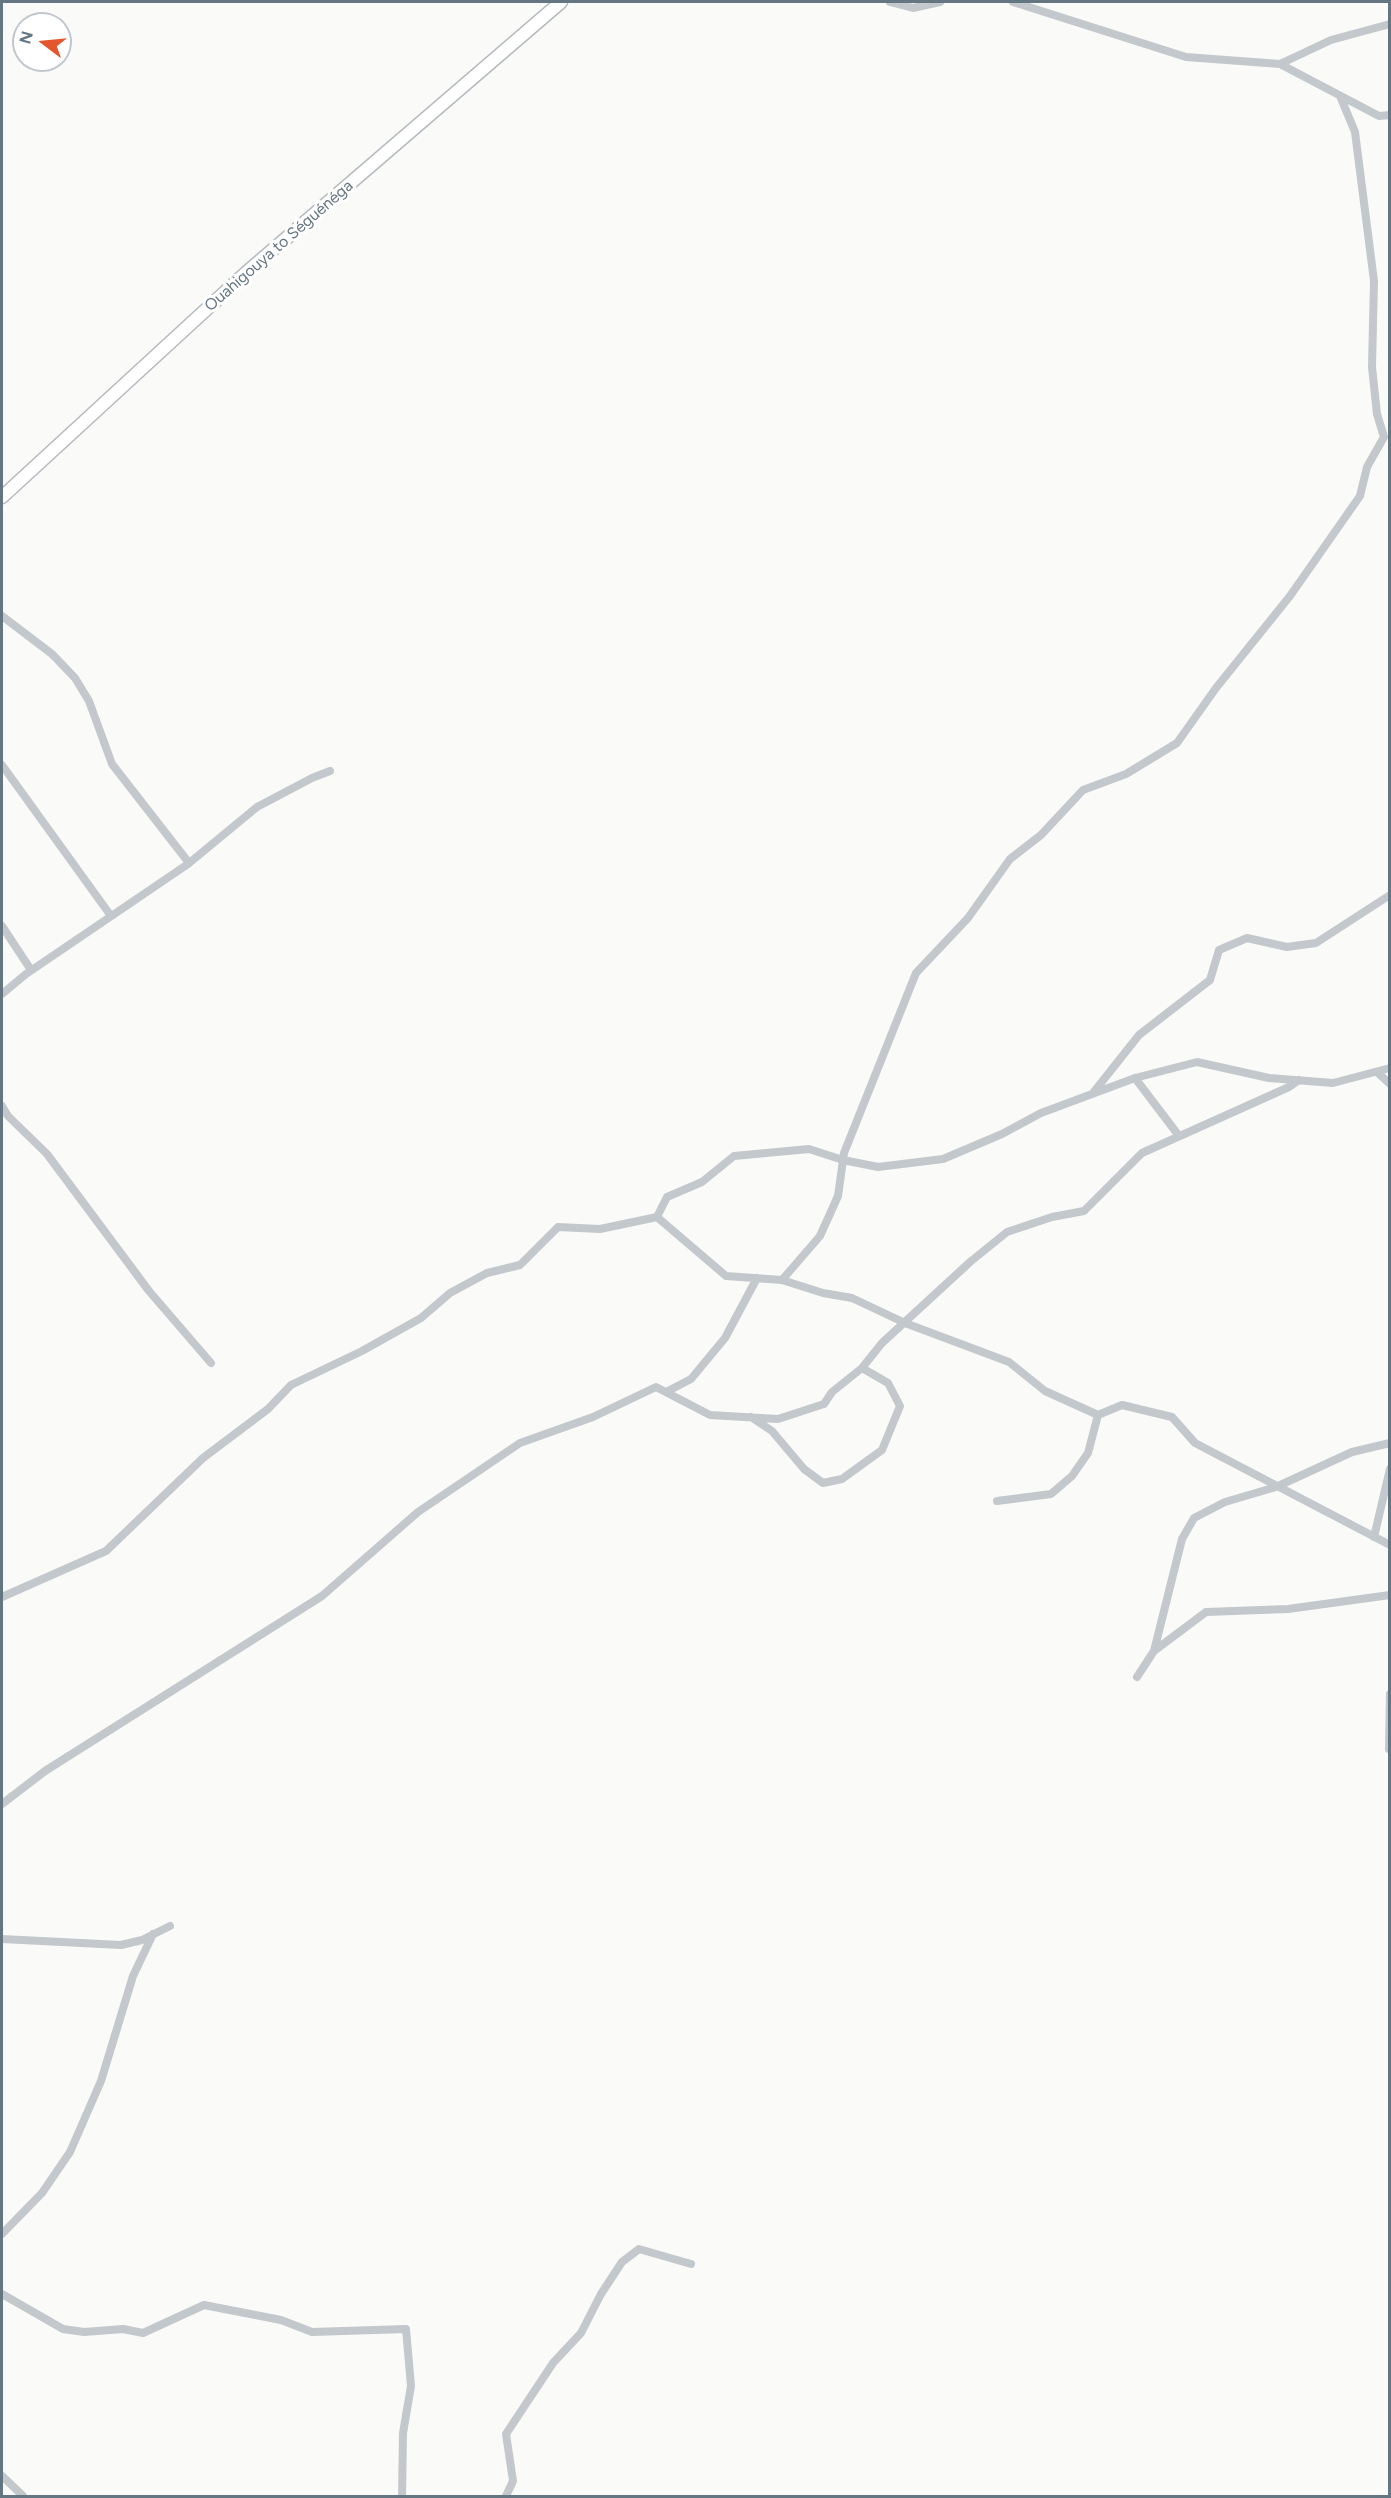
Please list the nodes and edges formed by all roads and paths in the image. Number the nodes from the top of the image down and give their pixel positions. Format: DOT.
graph roads {
  1 [pos="561,2"];
  2 [pos="890,2"];
  3 [pos="940,2"];
  4 [pos="1013,2"];
  5 [pos="1389,24"];
  6 [pos="1280,64"];
  7 [pos="1340,96"];
  8 [pos="1389,115"];
  9 [pos="2,497"];
  10 [pos="2,616"];
  11 [pos="2,765"];
  12 [pos="330,771"];
  13 [pos="189,863"];
  14 [pos="1389,895"];
  15 [pos="111,916"];
  16 [pos="2,926"];
  17 [pos="31,970"];
  18 [pos="2,994"];
  19 [pos="1389,1068"];
  20 [pos="1377,1072"];
  21 [pos="1135,1078"];
  22 [pos="1299,1080"];
  23 [pos="1389,1084"];
  24 [pos="1092,1094"];
  25 [pos="2,1106"];
  26 [pos="5,1118"];
  27 [pos="1179,1136"];
  28 [pos="843,1160"];
  29 [pos="657,1217"];
  30 [pos="757,1278"];
  31 [pos="782,1280"];
  32 [pos="905,1323"];
  33 [pos="211,1362"];
  34 [pos="862,1368"];
  35 [pos="668,1392"];
  36 [pos="1098,1415"];
  37 [pos="750,1416"];
  38 [pos="1389,1443"];
  39 [pos="1389,1469"];
  40 [pos="1276,1487"];
  41 [pos="996,1501"];
  42 [pos="1374,1537"];
  43 [pos="1389,1545"];
  44 [pos="1389,1596"];
  45 [pos="2,1597"];
  46 [pos="1154,1651"];
  47 [pos="1137,1677"];
  48 [pos="1389,1694"];
  49 [pos="1389,1749"];
  50 [pos="2,1804"];
  51 [pos="170,1926"];
  52 [pos="153,1934"];
  53 [pos="2,1939"];
  54 [pos="2,2234"];
  55 [pos="691,2264"];
  56 [pos="2,2294"];
  57 [pos="2,2476"];
  58 [pos="23,2496"];
  59 [pos="402,2496"];
  60 [pos="506,2496"];
  1 -- 9 [label="main road, Ouahigouya to Séguénéga"];
  2 -- 3 [label="street"];
  4 -- 6 [label="street"];
  5 -- 6 [label="street"];
  6 -- 7 [label="street"];
  7 -- 8 [label="street"];
  7 -- 28 [label="street"];
  10 -- 13 [label="street"];
  11 -- 15 [label="street"];
  12 -- 13 [label="street"];
  13 -- 15 [label="street"];
  14 -- 24 [label="street"];
  15 -- 17 [label="street"];
  16 -- 17 [label="street"];
  17 -- 18 [label="street"];
  19 -- 20 [label="street"];
  20 -- 22 [label="street"];
  20 -- 23 [label="street"];
  21 -- 22 [label="street"];
  21 -- 24 [label="street"];
  21 -- 27 [label="street"];
  22 -- 27 [label="street"];
  24 -- 28 [label="street"];
  25 -- 26 [label="street"];
  26 -- 33 [label="street"];
  27 -- 32 [label="street"];
  28 -- 29 [label="street"];
  28 -- 31 [label="street"];
  29 -- 30 [label="street"];
  29 -- 45 [label="street"];
  30 -- 31 [label="street"];
  30 -- 35 [label="street"];
  31 -- 32 [label="street"];
  32 -- 34 [label="street"];
  32 -- 36 [label="street"];
  34 -- 37 [label="street"];
  34 -- 37 [label="street"];
  35 -- 37 [label="street"];
  35 -- 50 [label="street"];
  36 -- 40 [label="street"];
  36 -- 41 [label="street"];
  38 -- 40 [label="street"];
  39 -- 42 [label="street"];
  40 -- 42 [label="street"];
  40 -- 46 [label="street"];
  42 -- 43 [label="street"];
  44 -- 46 [label="street"];
  46 -- 47 [label="street"];
  48 -- 49 [label="street"];
  51 -- 52 [label="street"];
  52 -- 53 [label="street"];
  52 -- 54 [label="street"];
  55 -- 60 [label="street"];
  56 -- 59 [label="street"];
  57 -- 58 [label="street"];
}
